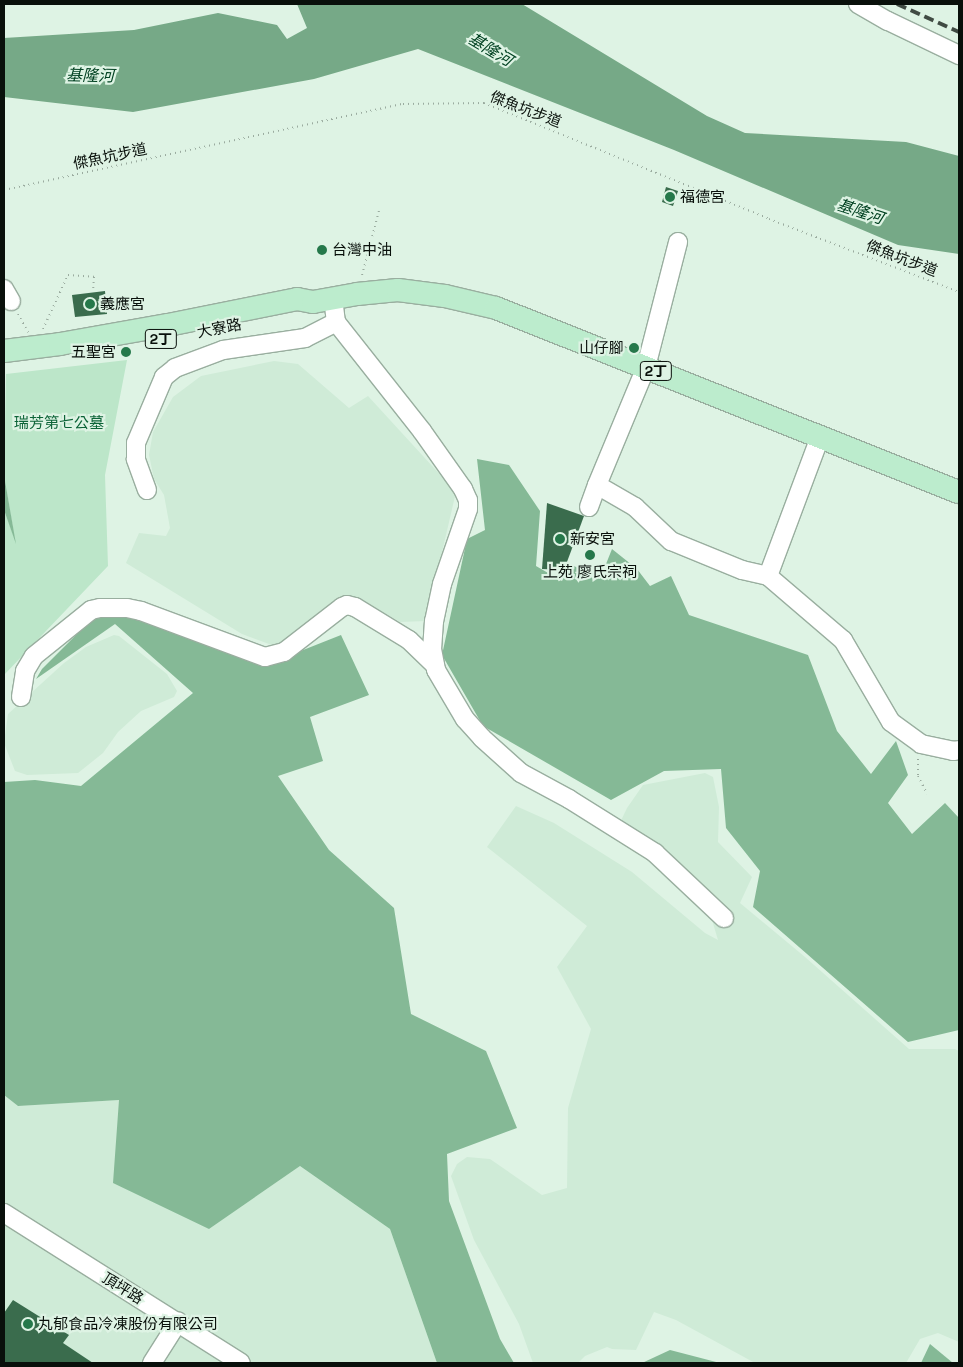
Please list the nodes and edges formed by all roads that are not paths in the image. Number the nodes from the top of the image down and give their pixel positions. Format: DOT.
graph roads {
  1 [pos="858,4"];
  2 [pos="959,55"];
  3 [pos="678,242"];
  4 [pos="337,298"];
  5 [pos="336,322"];
  6 [pos="4,351"];
  7 [pos="4,362"];
  8 [pos="646,368"];
  9 [pos="820,437"];
  10 [pos="597,485"];
  11 [pos="147,490"];
  12 [pos="959,492"];
  13 [pos="589,507"];
  14 [pos="768,576"];
  15 [pos="435,665"];
  16 [pos="21,697"];
  17 [pos="959,750"];
  18 [pos="724,918"];
  19 [pos="4,1213"];
  20 [pos="178,1322"];
  21 [pos="152,1363"];
  22 [pos="241,1363"];
  1 -- 2 [label="street"];
  3 -- 8 [label="street"];
  4 -- 5 [label="street"];
  4 -- 6 [label="main road, 大寮路 / 2丁"];
  4 -- 7 [label="main road, 大寮路 / 2丁"];
  4 -- 8 [label="main road, 2丁"];
  5 -- 11 [label="street"];
  5 -- 15 [label="street"];
  8 -- 9 [label="main road, 2丁"];
  8 -- 10 [label="street"];
  9 -- 12 [label="main road, 2丁"];
  9 -- 14 [label="street"];
  10 -- 13 [label="street"];
  10 -- 14 [label="street"];
  14 -- 17 [label="street"];
  15 -- 16 [label="street"];
  15 -- 18 [label="street"];
  19 -- 20 [label="street, 頂坪路"];
  20 -- 21 [label="street"];
  20 -- 22 [label="street, 頂坪路"];
}
